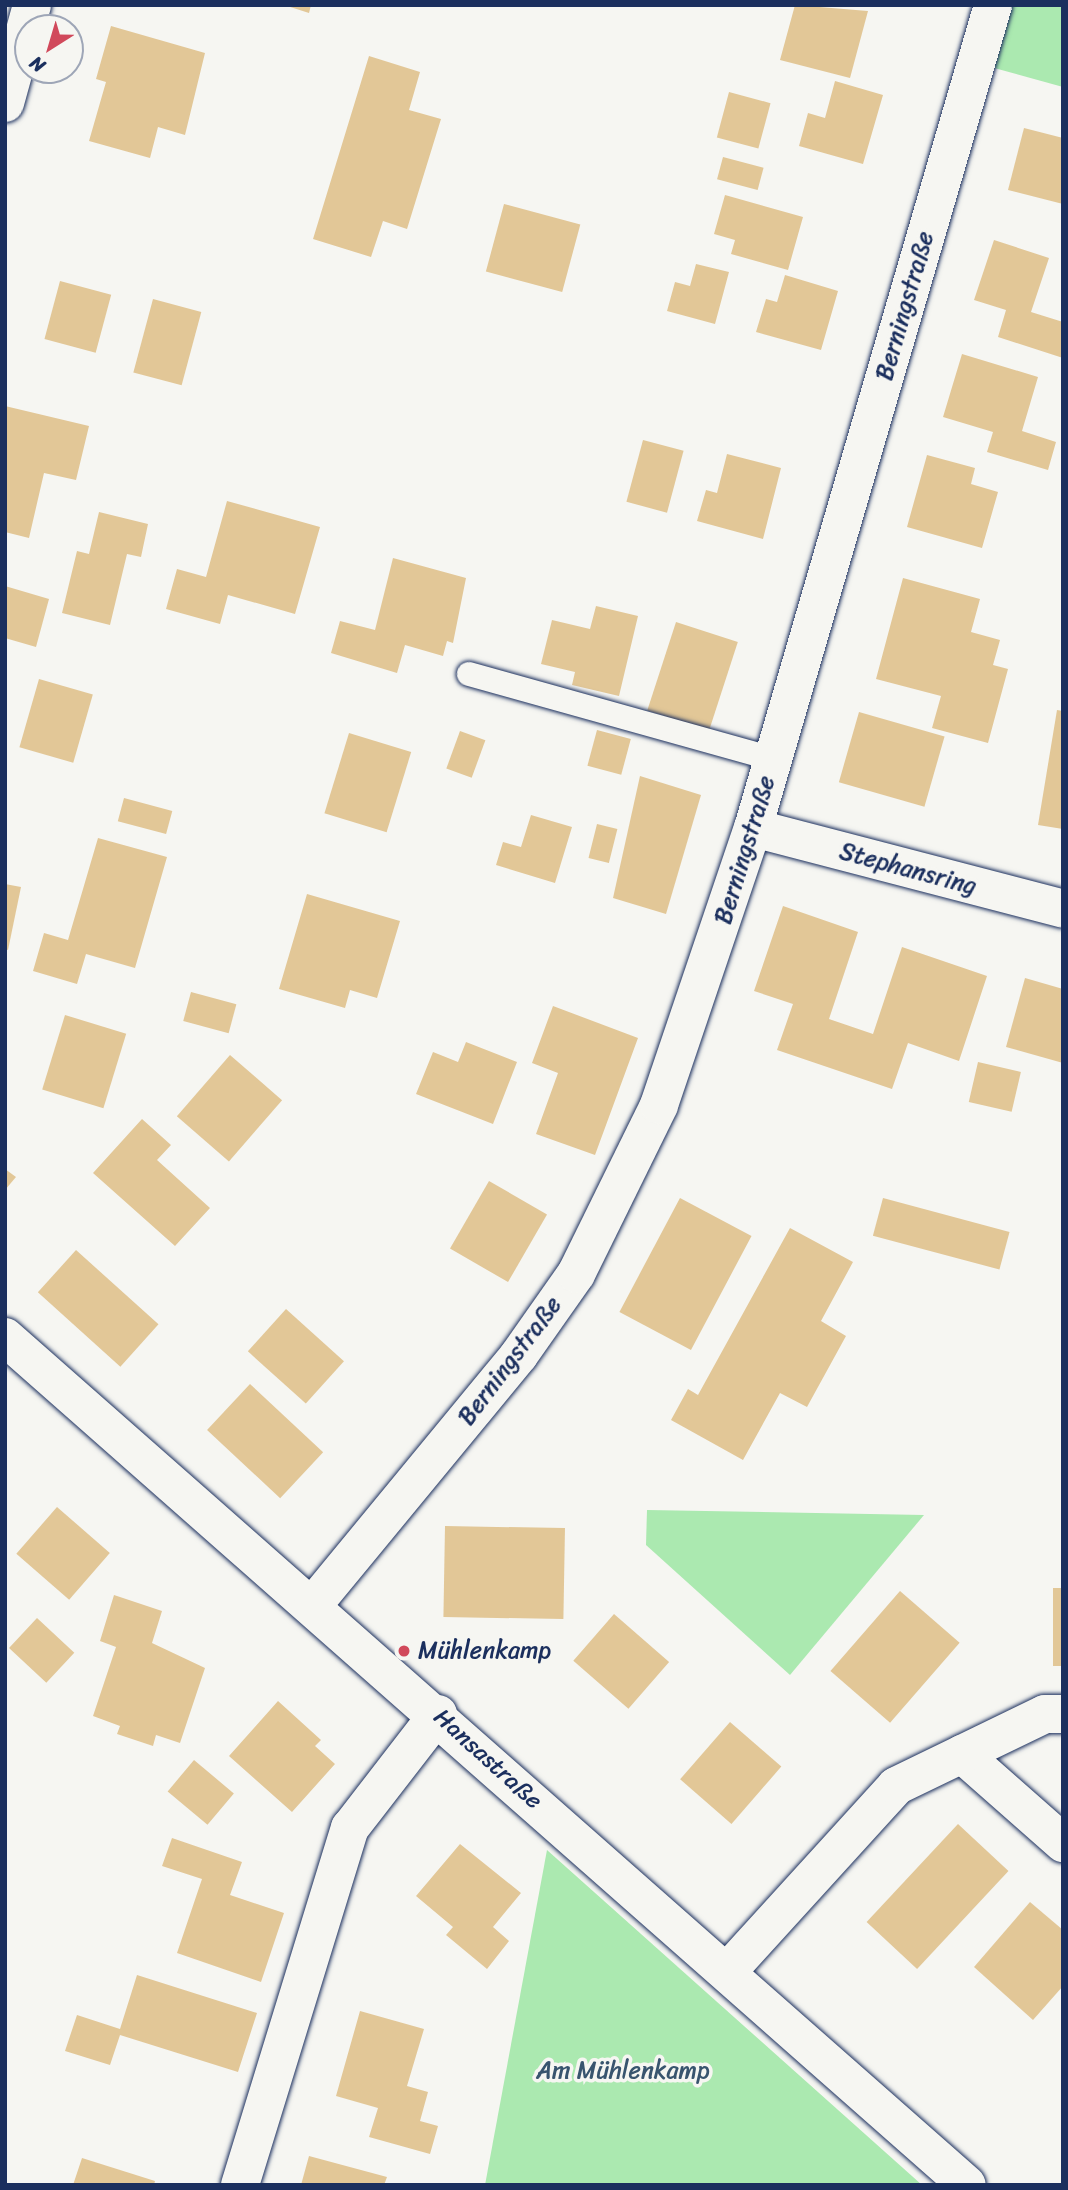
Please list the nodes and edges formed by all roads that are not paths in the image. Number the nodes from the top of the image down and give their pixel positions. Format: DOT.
graph roads {
  1 [pos="32,5"];
  2 [pos="993,5"];
  3 [pos="5,103"];
  4 [pos="469,674"];
  5 [pos="774,759"];
  6 [pos="753,828"];
  7 [pos="1063,909"];
  8 [pos="5,1337"];
  9 [pos="313,1605"];
  10 [pos="438,1714"];
  11 [pos="1063,1714"];
  12 [pos="962,1754"];
  13 [pos="1063,1843"];
  14 [pos="727,1972"];
  15 [pos="240,2185"];
  16 [pos="967,2185"];
  1 -- 3 [label="street"];
  2 -- 5 [label="street, Berningstraße"];
  4 -- 5 [label="lane"];
  5 -- 6 [label="street, Berningstraße"];
  6 -- 7 [label="street, Stephansring"];
  6 -- 9 [label="street, Berningstraße"];
  8 -- 9 [label="street, Hansastraße"];
  9 -- 10 [label="street, Hansastraße"];
  10 -- 14 [label="street, Hansastraße"];
  10 -- 15 [label="street"];
  11 -- 12 [label="street"];
  12 -- 13 [label="street"];
  12 -- 14 [label="street"];
  14 -- 16 [label="street, Hansastraße"];
}
